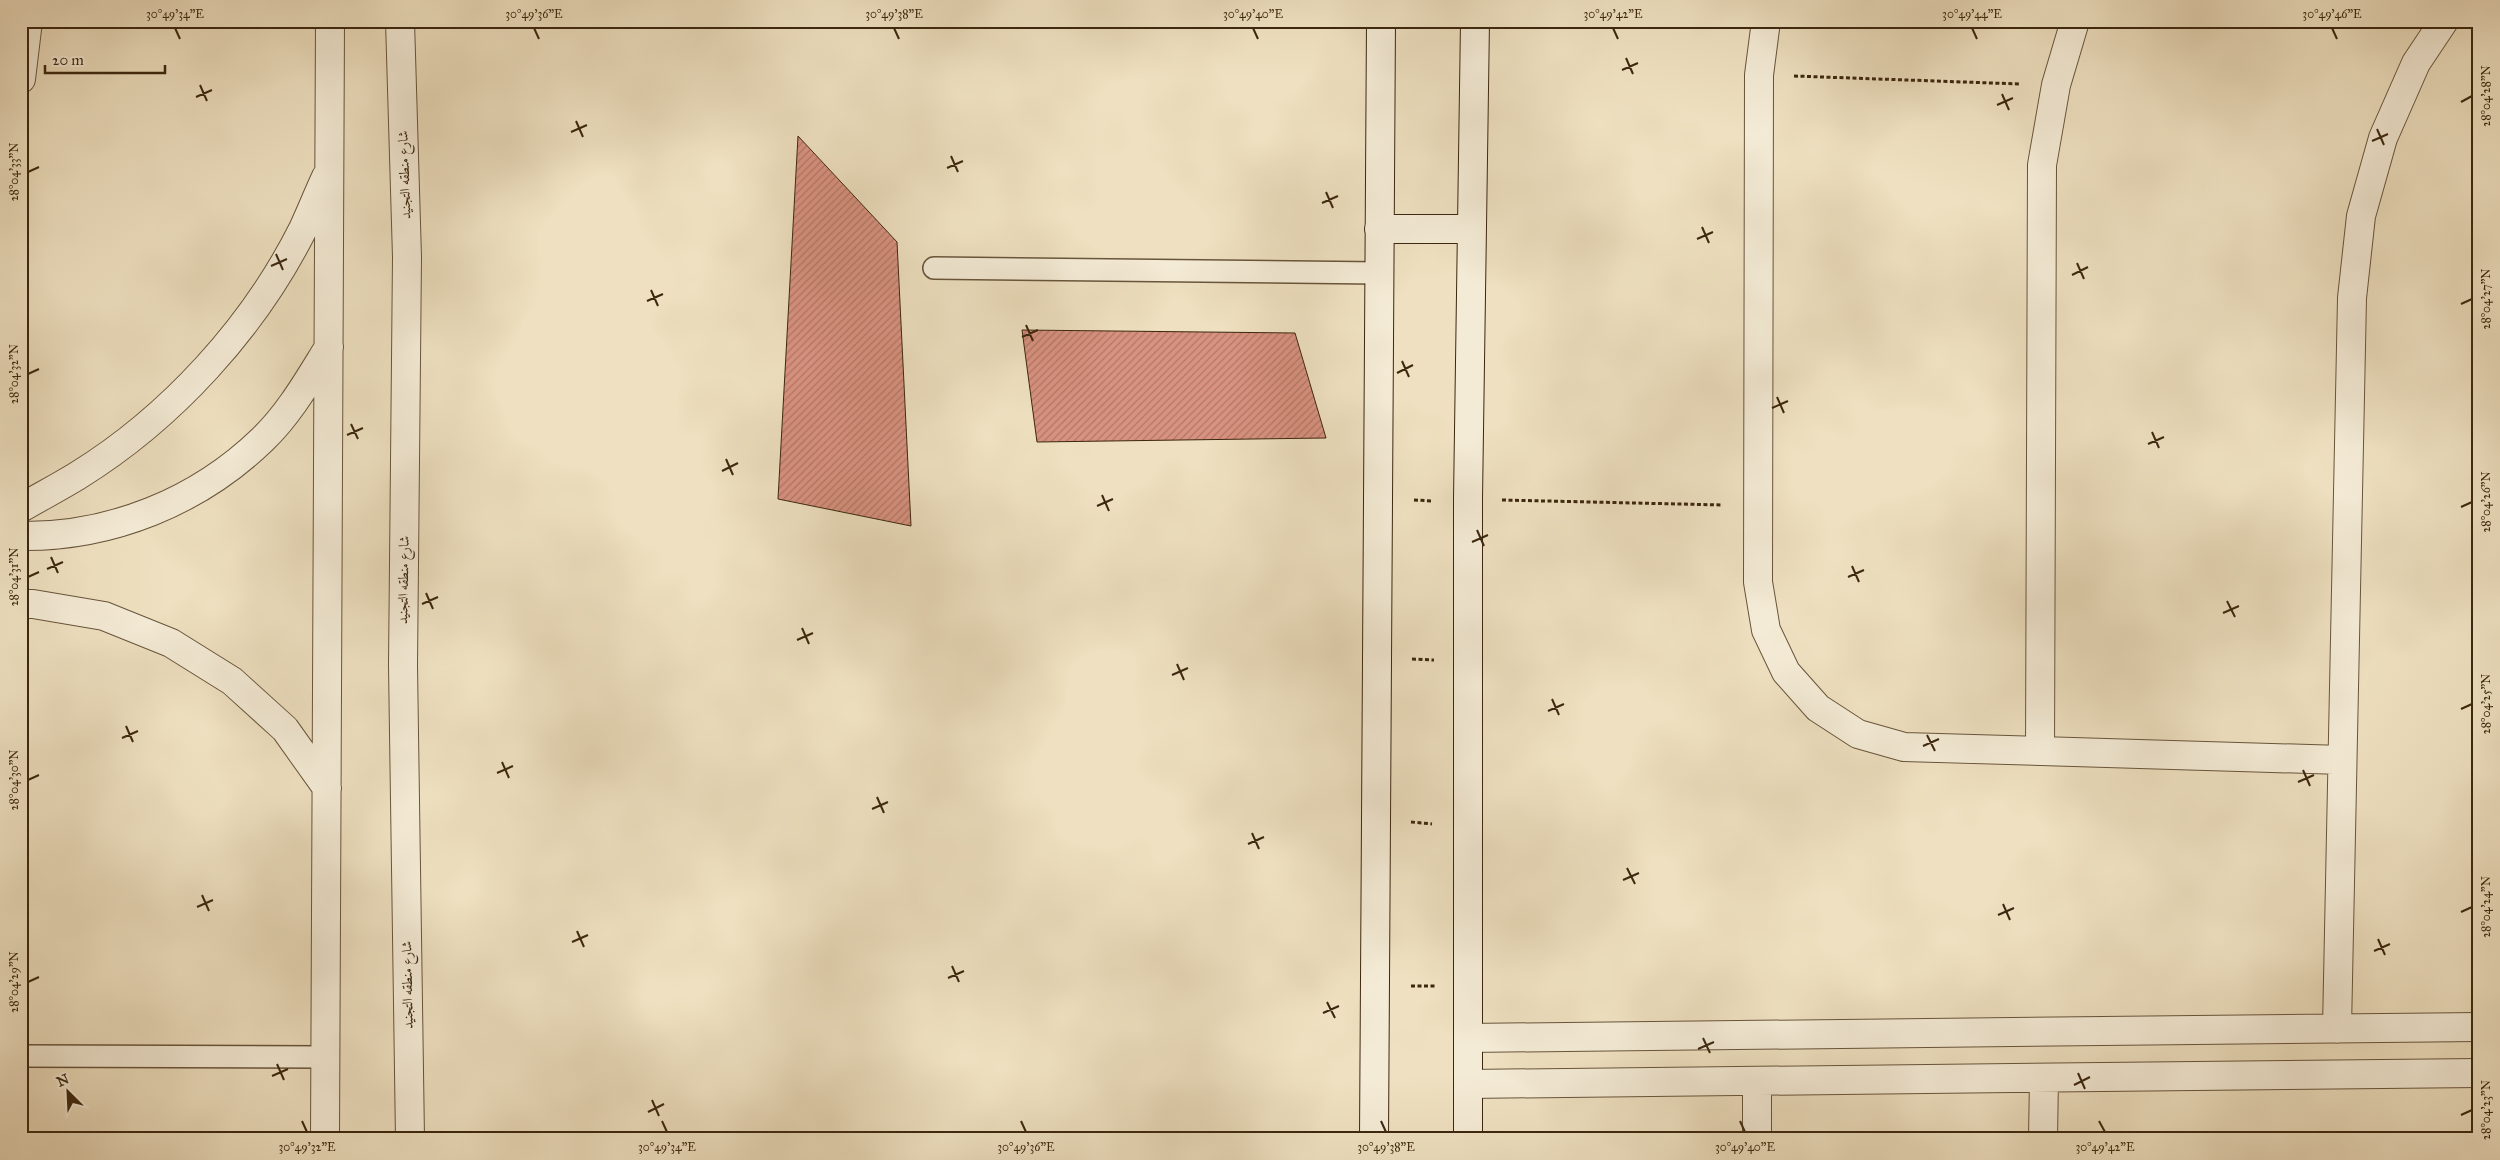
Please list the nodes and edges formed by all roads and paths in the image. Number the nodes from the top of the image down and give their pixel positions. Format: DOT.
graph roads {
  1 [pos="28,21"];
  2 [pos="330,21"];
  3 [pos="400,21"];
  4 [pos="1381,21"];
  5 [pos="1475,21"];
  6 [pos="1766,21"];
  7 [pos="2076,21"];
  8 [pos="2444,21"];
  9 [pos="1759,75"];
  10 [pos="21,79"];
  11 [pos="2056,86"];
  12 [pos="330,169"];
  13 [pos="1379,229"];
  14 [pos="1472,229"];
  15 [pos="934,268"];
  16 [pos="1379,273"];
  17 [pos="330,345"];
  18 [pos="1378,498"];
  19 [pos="1468,501"];
  20 [pos="1758,506"];
  21 [pos="21,508"];
  22 [pos="21,536"];
  23 [pos="21,604"];
  24 [pos="1377,658"];
  25 [pos="1468,661"];
  26 [pos="2040,751"];
  27 [pos="2342,760"];
  28 [pos="327,788"];
  29 [pos="1376,818"];
  30 [pos="1468,828"];
  31 [pos="1375,986"];
  32 [pos="1468,987"];
  33 [pos="2479,1027"];
  34 [pos="2336,1029"];
  35 [pos="1468,1038"];
  36 [pos="21,1056"];
  37 [pos="325,1057"];
  38 [pos="2479,1073"];
  39 [pos="2044,1078"];
  40 [pos="1756,1082"];
  41 [pos="1468,1084"];
  42 [pos="325,1139"];
  43 [pos="410,1139"];
  44 [pos="1374,1139"];
  45 [pos="1468,1139"];
  46 [pos="1757,1139"];
  47 [pos="2043,1139"];
  1 -- 10 [label="street"];
  2 -- 12 [label="street"];
  3 -- 43 [label="street, شارع منطقه التجنيد"];
  4 -- 13 [label="street"];
  5 -- 14 [label="street"];
  6 -- 9 [label="street"];
  7 -- 11 [label="street"];
  8 -- 27 [label="street"];
  9 -- 11 [label="path"];
  9 -- 20 [label="street"];
  11 -- 26 [label="street"];
  12 -- 17 [label="street"];
  12 -- 21 [label="street"];
  13 -- 14 [label="street"];
  13 -- 16 [label="street"];
  14 -- 19 [label="street"];
  15 -- 16 [label="lane"];
  16 -- 18 [label="street"];
  17 -- 22 [label="street"];
  17 -- 28 [label="street"];
  18 -- 19 [label="path"];
  18 -- 24 [label="street"];
  19 -- 20 [label="path"];
  19 -- 25 [label="street"];
  20 -- 26 [label="street"];
  23 -- 28 [label="street"];
  24 -- 25 [label="path"];
  24 -- 29 [label="street"];
  25 -- 30 [label="street"];
  26 -- 27 [label="street"];
  27 -- 34 [label="street"];
  28 -- 37 [label="street"];
  29 -- 30 [label="path"];
  29 -- 31 [label="street"];
  30 -- 32 [label="street"];
  31 -- 32 [label="path"];
  31 -- 44 [label="street"];
  32 -- 35 [label="street"];
  33 -- 34 [label="street"];
  34 -- 35 [label="street"];
  35 -- 41 [label="street"];
  36 -- 37 [label="lane"];
  37 -- 42 [label="street"];
  38 -- 39 [label="street"];
  39 -- 40 [label="street"];
  39 -- 47 [label="street"];
  40 -- 41 [label="street"];
  40 -- 46 [label="street"];
  41 -- 45 [label="street"];
}
